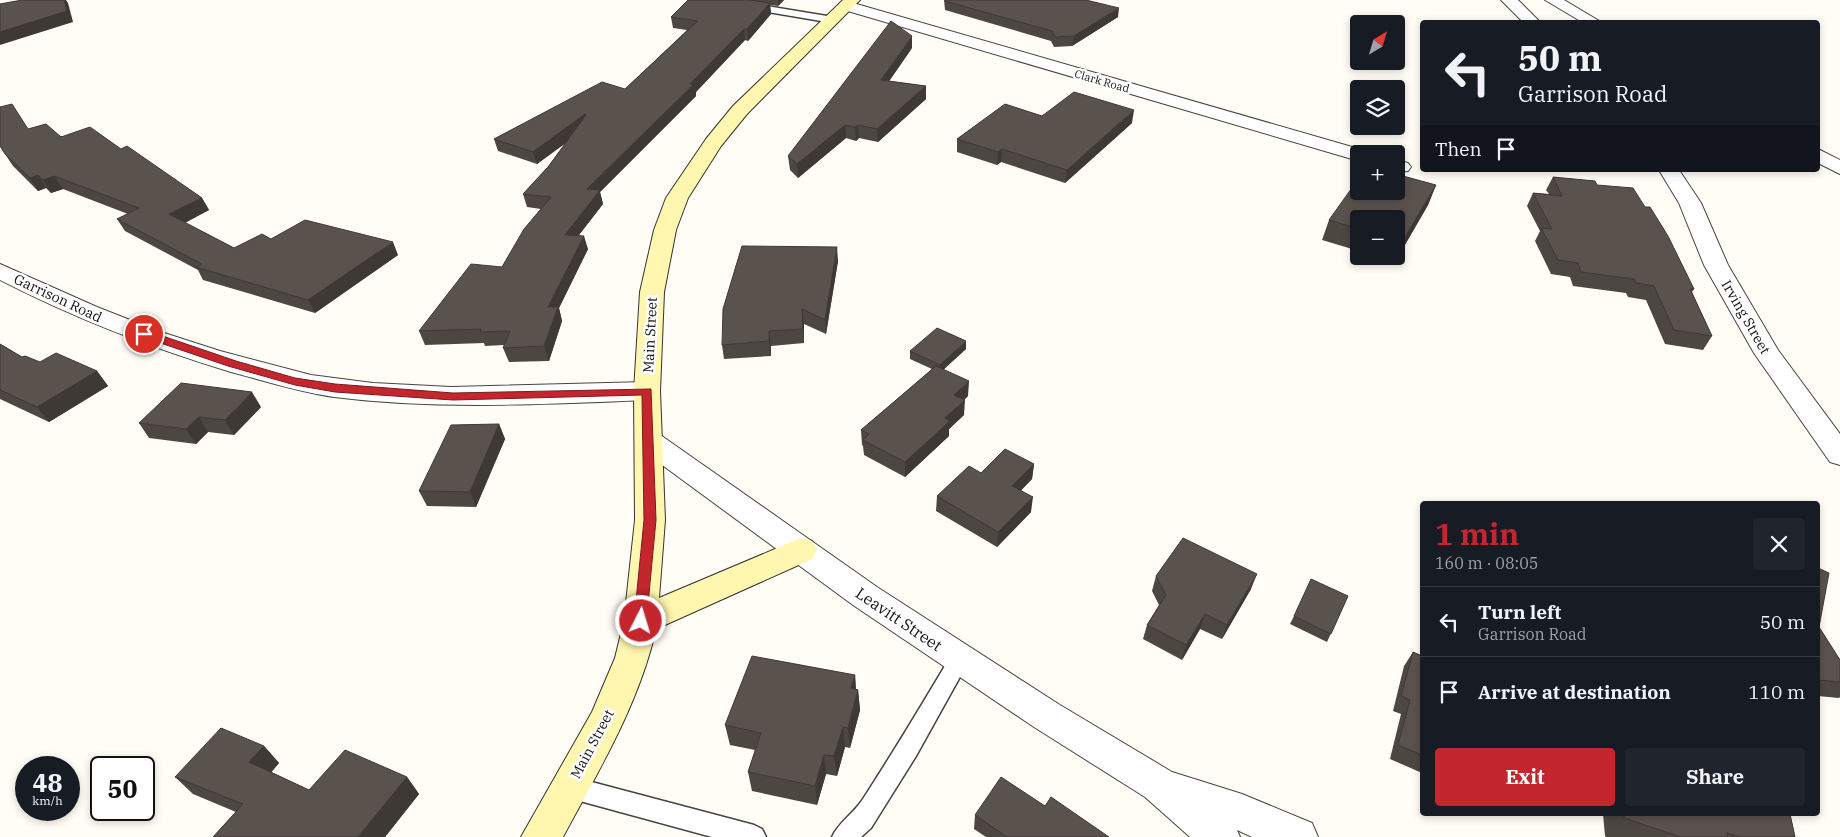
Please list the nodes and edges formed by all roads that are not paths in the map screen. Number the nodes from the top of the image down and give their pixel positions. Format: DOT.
graph roads {
  1 [pos="714,0"];
  2 [pos="1509,0"];
  3 [pos="1553,0"];
  4 [pos="843,9"];
  5 [pos="1530,20"];
  6 [pos="1589,20"];
  7 [pos="1350,152"];
  8 [pos="1820,156"];
  9 [pos="1840,168"];
  10 [pos="1670,172"];
  11 [pos="0,270"];
  12 [pos="647,391"];
  13 [pos="649,441"];
  14 [pos="1840,455"];
  15 [pos="801,550"];
  16 [pos="641,621"];
  17 [pos="959,660"];
  18 [pos="1158,784"];
  19 [pos="569,787"];
  20 [pos="541,837"];
  21 [pos="754,837"];
  22 [pos="844,837"];
  23 [pos="1220,837"];
  24 [pos="1298,837"];
  1 -- 4 [label="lane"];
  2 -- 5 [label="street"];
  3 -- 6 [label="street"];
  4 -- 7 [label="street, Clark Road"];
  4 -- 12 [label="main road, Main Street"];
  8 -- 9 [label="street"];
  10 -- 14 [label="street, Irving Street"];
  11 -- 12 [label="street, Garrison Road"];
  12 -- 13 [label="main road, Main Street"];
  13 -- 15 [label="street, Leavitt Street"];
  13 -- 16 [label="main road, Main Street"];
  15 -- 16 [label="main road"];
  15 -- 17 [label="street, Leavitt Street"];
  16 -- 19 [label="main road, Main Street"];
  17 -- 18 [label="street, Leavitt Street"];
  17 -- 22 [label="lane"];
  18 -- 23 [label="street, Leavitt Street"];
  18 -- 24 [label="street, Leavitt Street"];
  19 -- 20 [label="main road, Main Street"];
  19 -- 21 [label="lane"];
}
